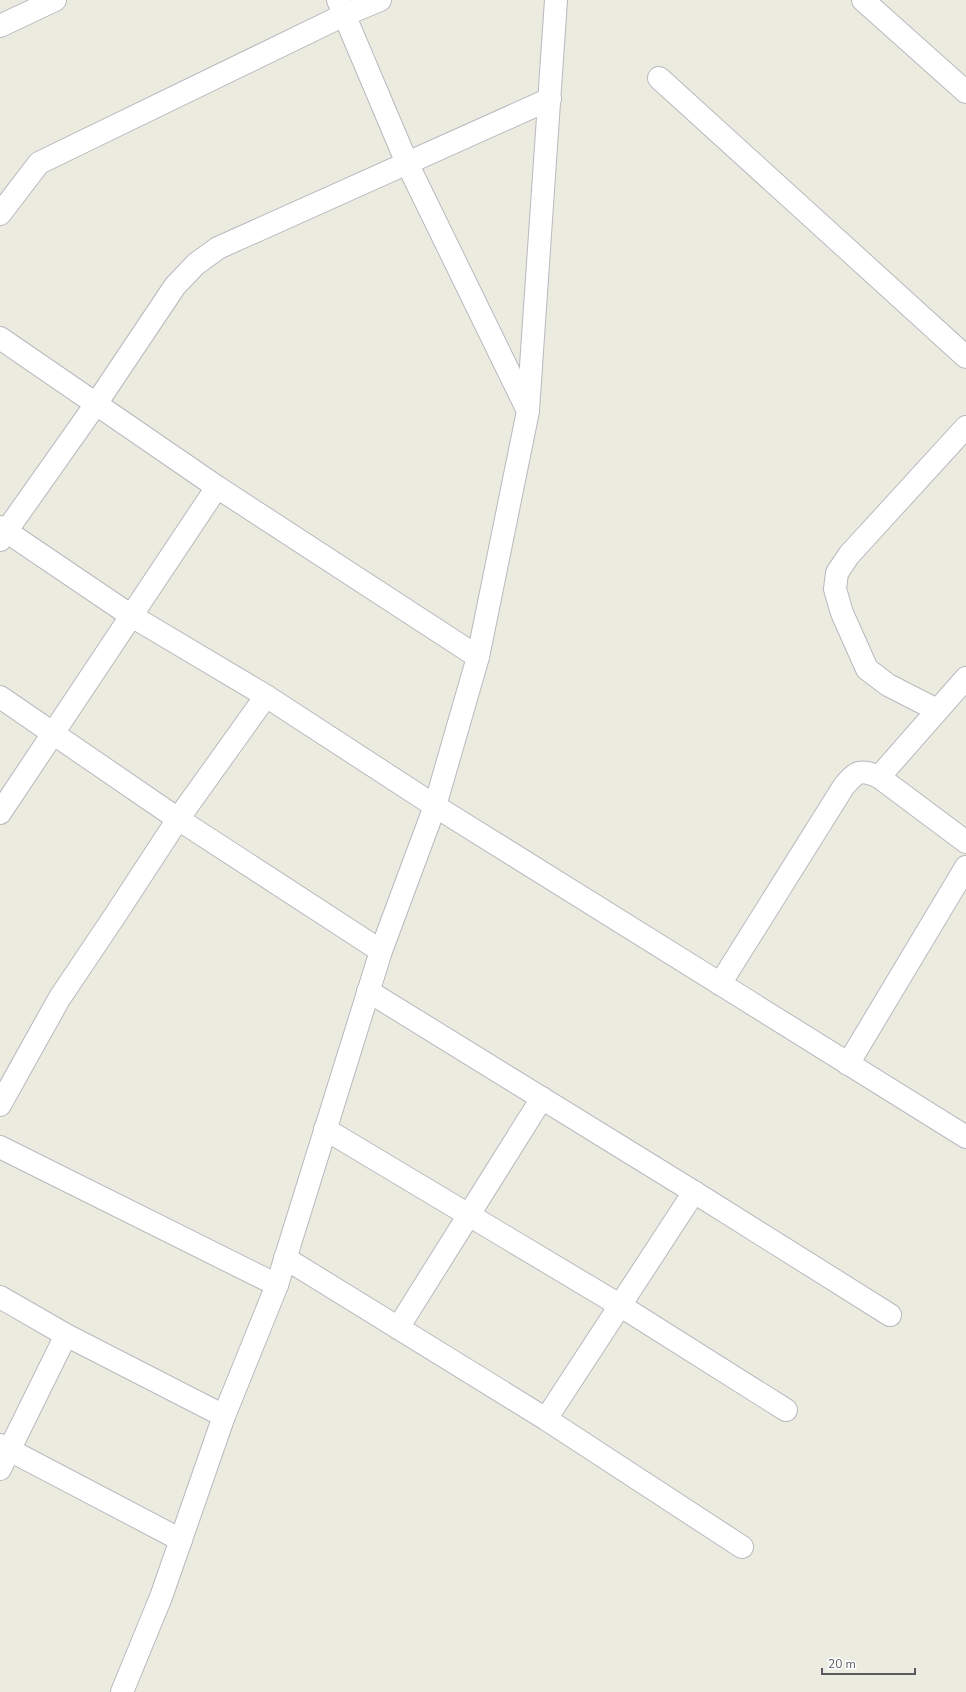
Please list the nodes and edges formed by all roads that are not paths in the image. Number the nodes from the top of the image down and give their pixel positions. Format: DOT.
graph roads {
  1 [pos="55,0"];
  2 [pos="380,0"];
  3 [pos="556,0"];
  4 [pos="863,0"];
  5 [pos="341,8"];
  6 [pos="0,26"];
  7 [pos="659,78"];
  8 [pos="966,92"];
  9 [pos="550,99"];
  10 [pos="407,162"];
  11 [pos="0,214"];
  12 [pos="0,338"];
  13 [pos="966,357"];
  14 [pos="96,404"];
  15 [pos="528,411"];
  16 [pos="966,427"];
  17 [pos="217,487"];
  18 [pos="2,533"];
  19 [pos="130,615"];
  20 [pos="478,657"];
  21 [pos="966,678"];
  22 [pos="266,696"];
  23 [pos="0,697"];
  24 [pos="937,710"];
  25 [pos="54,734"];
  26 [pos="879,777"];
  27 [pos="435,806"];
  28 [pos="0,813"];
  29 [pos="178,819"];
  30 [pos="966,842"];
  31 [pos="966,867"];
  32 [pos="381,951"];
  33 [pos="720,984"];
  34 [pos="368,991"];
  35 [pos="848,1064"];
  36 [pos="542,1098"];
  37 [pos="0,1106"];
  38 [pos="325,1129"];
  39 [pos="966,1137"];
  40 [pos="0,1147"];
  41 [pos="694,1192"];
  42 [pos="469,1215"];
  43 [pos="285,1258"];
  44 [pos="277,1285"];
  45 [pos="0,1297"];
  46 [pos="621,1306"];
  47 [pos="890,1315"];
  48 [pos="398,1328"];
  49 [pos="66,1334"];
  50 [pos="786,1410"];
  51 [pos="224,1416"];
  52 [pos="546,1419"];
  53 [pos="5,1447"];
  54 [pos="0,1469"];
  55 [pos="181,1540"];
  56 [pos="742,1547"];
  57 [pos="122,1692"];
  1 -- 6 [label="street"];
  2 -- 5 [label="street"];
  3 -- 9 [label="street"];
  4 -- 8 [label="street"];
  5 -- 10 [label="street"];
  5 -- 11 [label="street"];
  7 -- 13 [label="street"];
  9 -- 10 [label="street"];
  9 -- 15 [label="street"];
  10 -- 14 [label="street"];
  10 -- 15 [label="street"];
  12 -- 14 [label="street"];
  14 -- 17 [label="street"];
  14 -- 18 [label="street"];
  15 -- 20 [label="street"];
  16 -- 24 [label="street"];
  17 -- 19 [label="street"];
  17 -- 20 [label="street"];
  18 -- 19 [label="street"];
  19 -- 22 [label="street"];
  19 -- 25 [label="street"];
  20 -- 27 [label="street"];
  21 -- 24 [label="street"];
  22 -- 27 [label="street"];
  22 -- 29 [label="street"];
  23 -- 25 [label="street"];
  24 -- 26 [label="street"];
  25 -- 28 [label="street"];
  25 -- 29 [label="street"];
  26 -- 30 [label="street"];
  26 -- 33 [label="street"];
  27 -- 32 [label="street"];
  27 -- 33 [label="street"];
  29 -- 32 [label="street"];
  29 -- 37 [label="street"];
  31 -- 35 [label="street"];
  32 -- 34 [label="street"];
  33 -- 35 [label="street"];
  34 -- 36 [label="street"];
  34 -- 38 [label="street"];
  35 -- 39 [label="street"];
  36 -- 41 [label="street"];
  36 -- 42 [label="street"];
  38 -- 42 [label="street"];
  38 -- 43 [label="street"];
  40 -- 44 [label="street"];
  41 -- 46 [label="street"];
  41 -- 47 [label="street"];
  42 -- 46 [label="street"];
  42 -- 48 [label="street"];
  43 -- 44 [label="street"];
  43 -- 48 [label="street"];
  44 -- 51 [label="street"];
  45 -- 49 [label="street"];
  46 -- 50 [label="street"];
  46 -- 52 [label="street"];
  48 -- 52 [label="street"];
  49 -- 51 [label="street"];
  49 -- 53 [label="street"];
  51 -- 55 [label="street"];
  52 -- 56 [label="street"];
  53 -- 54 [label="street"];
  53 -- 55 [label="street"];
  55 -- 57 [label="street"];
}
